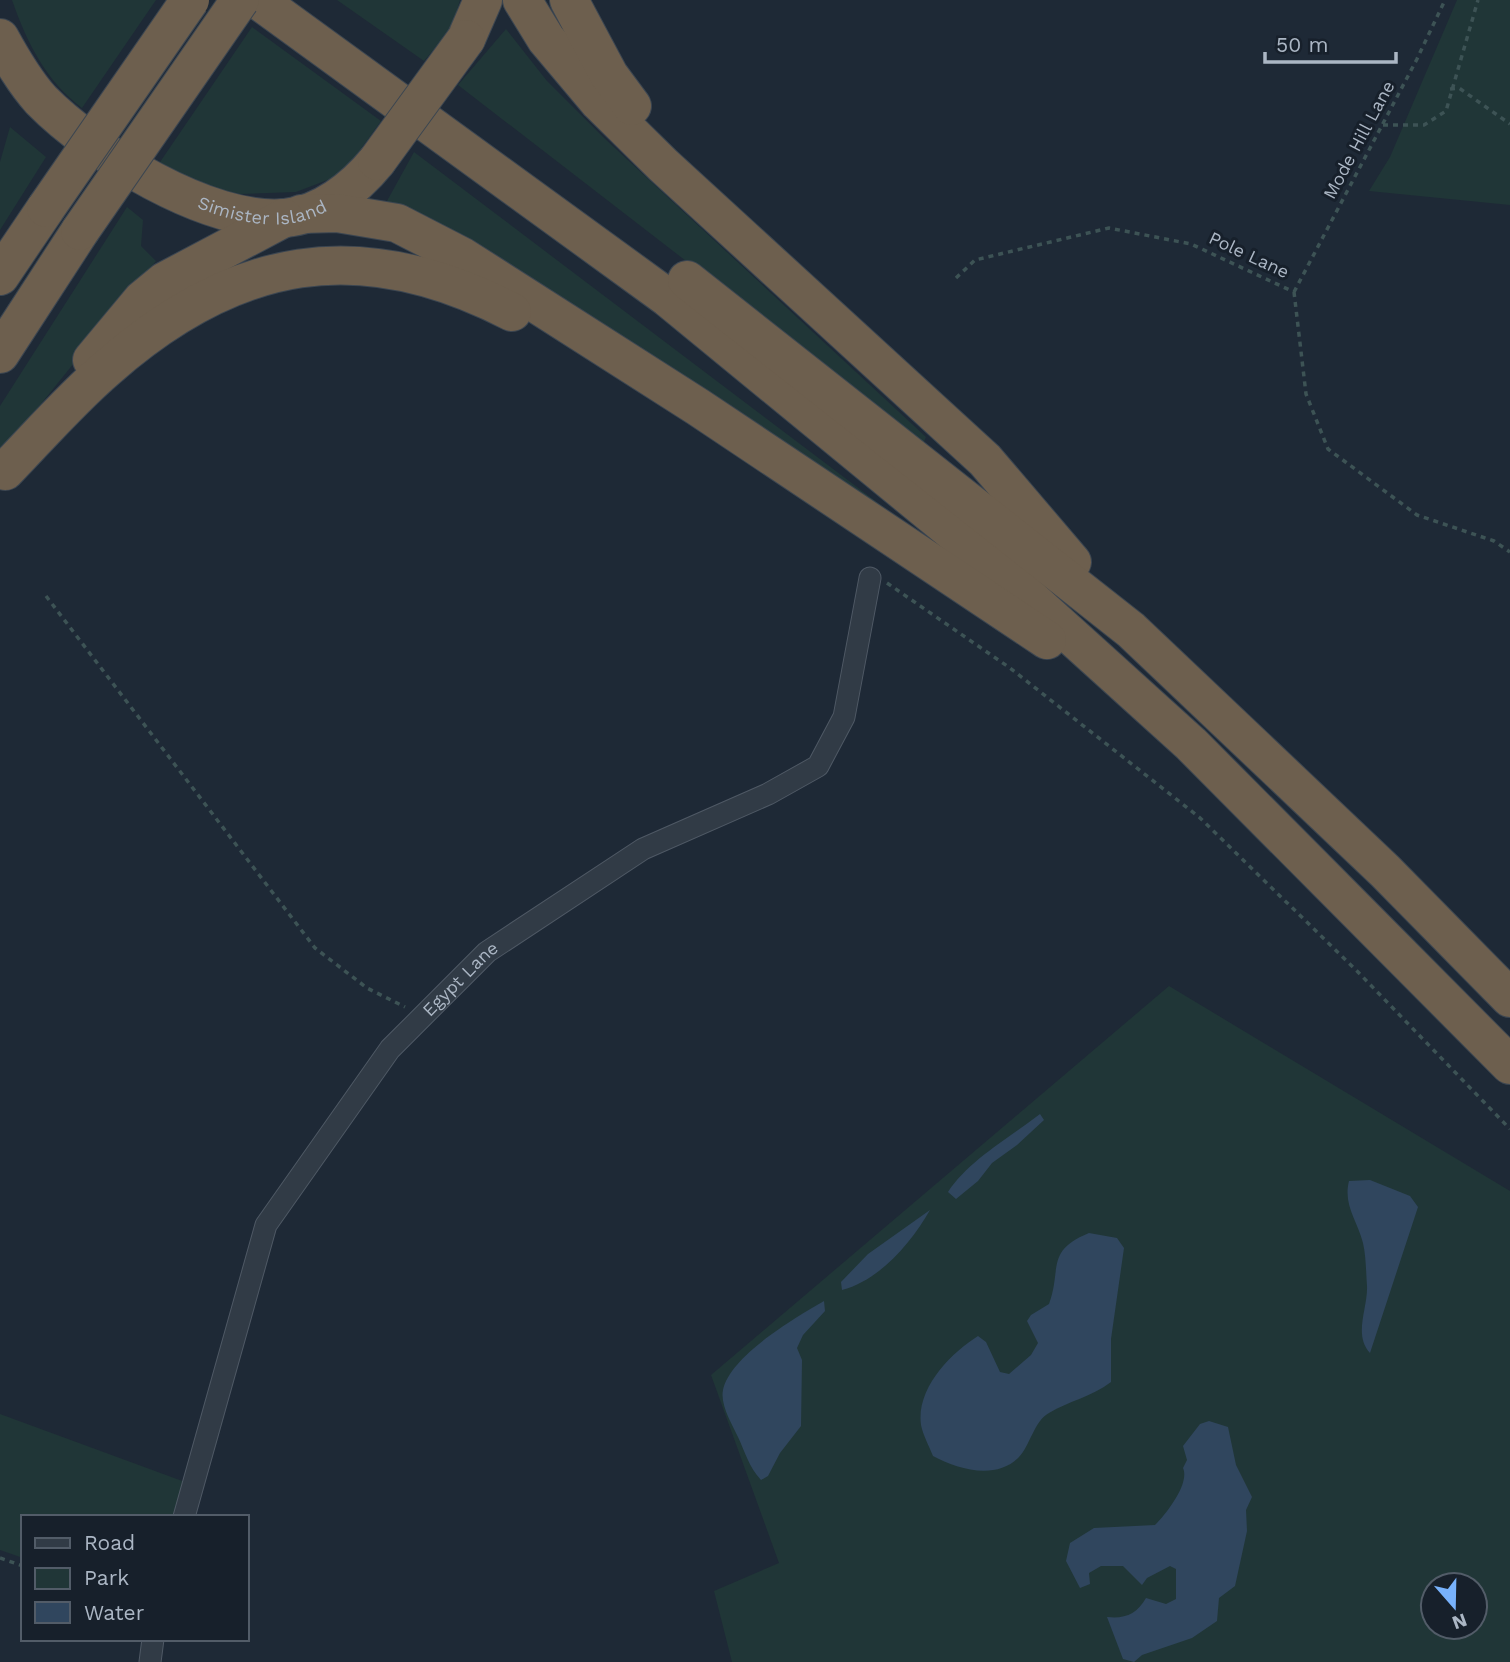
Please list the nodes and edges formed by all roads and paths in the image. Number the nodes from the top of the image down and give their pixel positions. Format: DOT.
graph roads {
  1 [pos="190,0"];
  2 [pos="240,0"];
  3 [pos="258,0"];
  4 [pos="303,0"];
  5 [pos="483,0"];
  6 [pos="522,0"];
  7 [pos="569,0"];
  8 [pos="1445,0"];
  9 [pos="1478,0"];
  10 [pos="0,38"];
  11 [pos="1450,89"];
  12 [pos="1510,124"];
  13 [pos="1383,125"];
  14 [pos="292,216"];
  15 [pos="757,248"];
  16 [pos="0,276"];
  17 [pos="956,278"];
  18 [pos="1294,292"];
  19 [pos="0,354"];
  20 [pos="698,407"];
  21 [pos="2,474"];
  22 [pos="1510,552"];
  23 [pos="870,578"];
  24 [pos="46,596"];
  25 [pos="1131,630"];
  26 [pos="1191,744"];
  27 [pos="1510,998"];
  28 [pos="423,1016"];
  29 [pos="1510,1065"];
  30 [pos="1510,1129"];
  31 [pos="185,1515"];
  32 [pos="0,1558"];
  33 [pos="21,1565"];
  34 [pos="153,1641"];
  35 [pos="150,1662"];
  1 -- 16 [label="highway, bridge"];
  2 -- 19 [label="highway, bridge"];
  3 -- 26 [label="highway"];
  4 -- 25 [label="highway"];
  5 -- 14 [label="highway, Simister Island, bridge"];
  6 -- 15 [label="highway"];
  7 -- 15 [label="highway"];
  8 -- 13 [label="path, Mode Hill Lane"];
  9 -- 11 [label="path"];
  10 -- 14 [label="highway, Simister Island"];
  11 -- 12 [label="path"];
  11 -- 13 [label="path"];
  13 -- 18 [label="path, Mode Hill Lane"];
  14 -- 20 [label="highway"];
  14 -- 21 [label="highway"];
  15 -- 25 [label="highway"];
  17 -- 18 [label="path, Pole Lane"];
  18 -- 22 [label="path, Pole Lane"];
  20 -- 21 [label="highway"];
  20 -- 26 [label="highway"];
  23 -- 28 [label="street, Egypt Lane"];
  23 -- 30 [label="path"];
  24 -- 28 [label="path"];
  25 -- 27 [label="highway"];
  26 -- 29 [label="highway"];
  28 -- 31 [label="street, Egypt Lane"];
  32 -- 33 [label="path"];
  34 -- 35 [label="street"];
}
